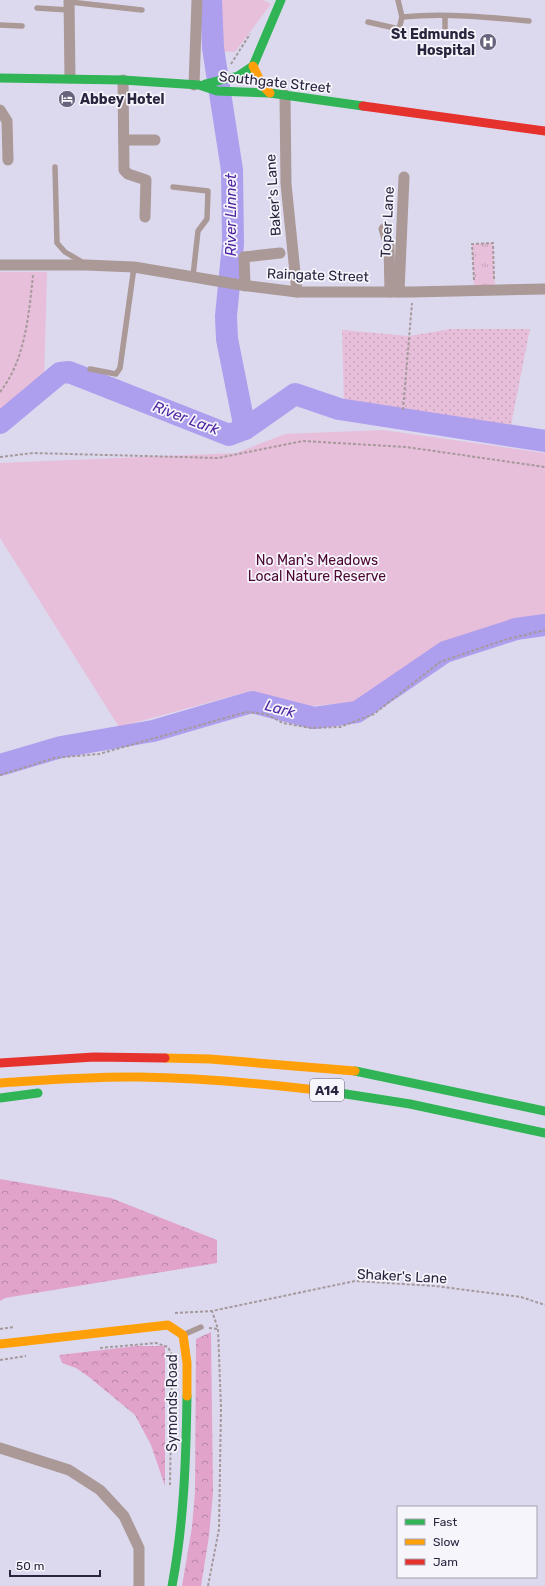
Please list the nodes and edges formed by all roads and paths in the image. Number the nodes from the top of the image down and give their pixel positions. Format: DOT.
graph roads {
  1 [pos="197,0"];
  2 [pos="281,0"];
  3 [pos="398,0"];
  4 [pos="69,4"];
  5 [pos="36,8"];
  6 [pos="142,10"];
  7 [pos="445,16"];
  8 [pos="402,17"];
  9 [pos="529,21"];
  10 [pos="368,22"];
  11 [pos="0,25"];
  12 [pos="22,26"];
  13 [pos="445,37"];
  14 [pos="253,66"];
  15 [pos="0,78"];
  16 [pos="70,78"];
  17 [pos="123,80"];
  18 [pos="196,85"];
  19 [pos="220,87"];
  20 [pos="270,93"];
  21 [pos="285,96"];
  22 [pos="0,110"];
  23 [pos="545,131"];
  24 [pos="124,140"];
  25 [pos="155,140"];
  26 [pos="8,160"];
  27 [pos="55,167"];
  28 [pos="404,177"];
  29 [pos="173,187"];
  30 [pos="145,217"];
  31 [pos="384,229"];
  32 [pos="280,253"];
  33 [pos="0,265"];
  34 [pos="86,265"];
  35 [pos="34,266"];
  36 [pos="134,267"];
  37 [pos="193,276"];
  38 [pos="243,286"];
  39 [pos="545,288"];
  40 [pos="474,291"];
  41 [pos="495,291"];
  42 [pos="297,292"];
  43 [pos="394,292"];
  44 [pos="412,292"];
  45 [pos="90,369"];
  46 [pos="0,392"];
  47 [pos="404,410"];
  48 [pos="0,457"];
  49 [pos="545,468"];
  50 [pos="545,630"];
  51 [pos="0,775"];
  52 [pos="64,1050"];
  53 [pos="94,1056"];
  54 [pos="0,1063"];
  55 [pos="105,1076"];
  56 [pos="0,1083"];
  57 [pos="64,1088"];
  58 [pos="50,1091"];
  59 [pos="0,1098"];
  60 [pos="545,1111"];
  61 [pos="545,1133"];
  62 [pos="545,1305"];
  63 [pos="200,1327"];
  64 [pos="183,1335"];
  65 [pos="0,1344"];
  66 [pos="93,1349"];
  67 [pos="31,1356"];
  68 [pos="0,1360"];
  69 [pos="0,1448"];
  70 [pos="170,1487"];
  71 [pos="139,1586"];
  72 [pos="172,1586"];
  73 [pos="208,1586"];
  1 -- 18 [label="street"];
  2 -- 14 [label="main road"];
  3 -- 8 [label="lane"];
  4 -- 5 [label="lane"];
  4 -- 6 [label="lane"];
  4 -- 16 [label="street"];
  7 -- 8 [label="lane"];
  7 -- 9 [label="lane"];
  7 -- 13 [label="lane"];
  8 -- 10 [label="lane"];
  11 -- 12 [label="lane"];
  14 -- 19 [label="main road"];
  14 -- 20 [label="main road"];
  15 -- 16 [label="main road, Southgate Street"];
  16 -- 17 [label="main road, Southgate Street"];
  17 -- 18 [label="main road, Southgate Street"];
  17 -- 24 [label="street"];
  18 -- 19 [label="main road, Southgate Street"];
  19 -- 20 [label="main road, Southgate Street"];
  20 -- 21 [label="main road, Southgate Street"];
  21 -- 23 [label="main road, Southgate Street"];
  21 -- 42 [label="street, Baker's Lane"];
  22 -- 26 [label="street"];
  24 -- 25 [label="street"];
  24 -- 30 [label="street"];
  27 -- 34 [label="lane"];
  28 -- 43 [label="street, Toper Lane"];
  29 -- 37 [label="lane"];
  31 -- 43 [label="street, Toper Lane"];
  32 -- 38 [label="street"];
  33 -- 35 [label="street, Raingate Street"];
  34 -- 35 [label="street, Raingate Street"];
  34 -- 36 [label="street, Raingate Street"];
  35 -- 46 [label="path"];
  36 -- 37 [label="street, Raingate Street"];
  36 -- 45 [label="lane"];
  37 -- 38 [label="street, Raingate Street"];
  38 -- 42 [label="street, Raingate Street"];
  39 -- 41 [label="street, Raingate Street"];
  40 -- 41 [label="street, Raingate Street"];
  40 -- 41 [label="path"];
  40 -- 44 [label="street, Raingate Street"];
  42 -- 43 [label="street, Raingate Street"];
  43 -- 44 [label="street, Raingate Street"];
  44 -- 47 [label="path"];
  48 -- 49 [label="path"];
  50 -- 51 [label="path"];
  52 -- 53 [label="main road"];
  53 -- 54 [label="main road, A14"];
  53 -- 60 [label="main road, A14"];
  55 -- 56 [label="main road, A14"];
  55 -- 57 [label="main road"];
  55 -- 61 [label="main road, A14"];
  58 -- 59 [label="main road"];
  62 -- 73 [label="path, Shaker's Lane"];
  63 -- 64 [label="lane"];
  64 -- 65 [label="main road, Symonds Road"];
  64 -- 72 [label="main road, Symonds Road"];
  66 -- 70 [label="path"];
  67 -- 68 [label="path"];
  69 -- 71 [label="street"];
}
